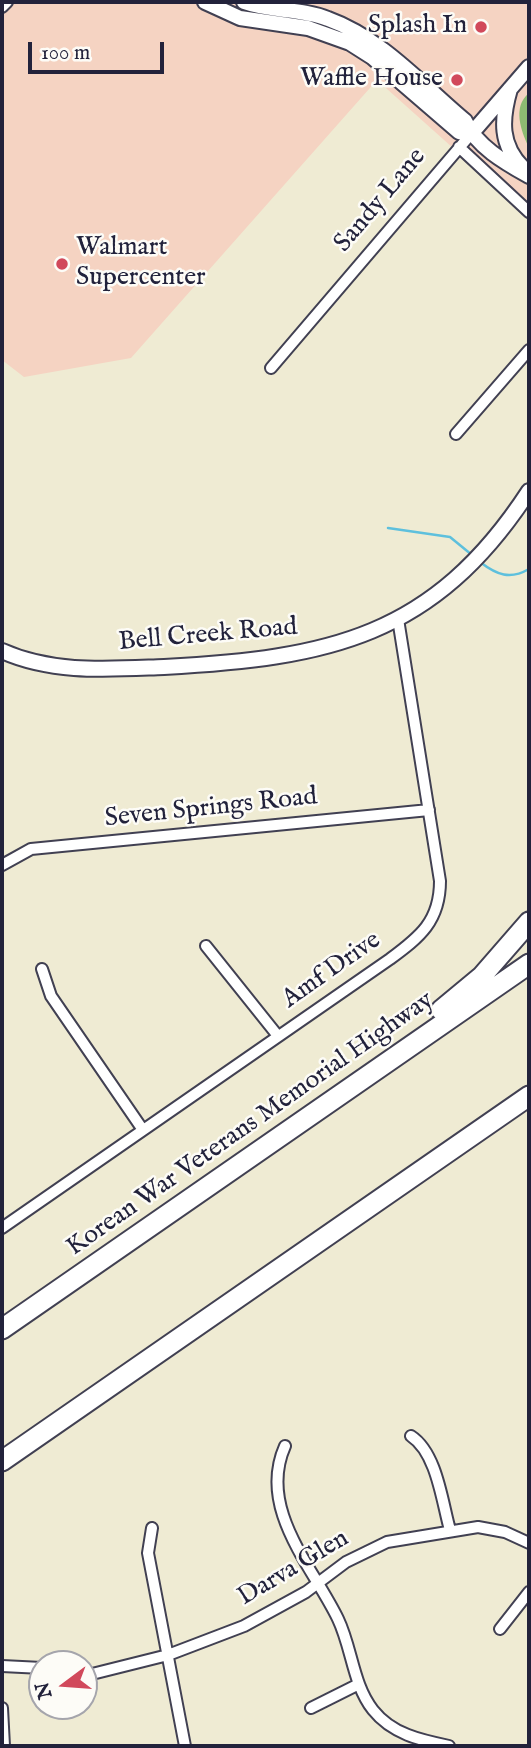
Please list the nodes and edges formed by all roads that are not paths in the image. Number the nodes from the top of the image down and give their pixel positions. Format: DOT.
graph roads {
  1 [pos="7,2"];
  2 [pos="205,2"];
  3 [pos="243,2"];
  4 [pos="2,7"];
  5 [pos="529,67"];
  6 [pos="510,89"];
  7 [pos="471,134"];
  8 [pos="459,147"];
  9 [pos="529,175"];
  10 [pos="529,212"];
  11 [pos="529,350"];
  12 [pos="271,368"];
  13 [pos="456,434"];
  14 [pos="529,491"];
  15 [pos="398,619"];
  16 [pos="2,651"];
  17 [pos="429,810"];
  18 [pos="2,865"];
  19 [pos="529,922"];
  20 [pos="206,946"];
  21 [pos="529,964"];
  22 [pos="42,969"];
  23 [pos="278,1037"];
  24 [pos="342,1094"];
  25 [pos="524,1101"];
  26 [pos="144,1130"];
  27 [pos="2,1228"];
  28 [pos="2,1329"];
  29 [pos="411,1436"];
  30 [pos="285,1446"];
  31 [pos="2,1461"];
  32 [pos="152,1528"];
  33 [pos="450,1530"];
  34 [pos="529,1542"];
  35 [pos="316,1584"];
  36 [pos="529,1592"];
  37 [pos="500,1629"];
  38 [pos="168,1655"];
  39 [pos="2,1665"];
  40 [pos="28,1667"];
  41 [pos="98,1672"];
  42 [pos="359,1684"];
  43 [pos="2,1708"];
  44 [pos="312,1708"];
  45 [pos="406,1741"];
  46 [pos="4,1746"];
  47 [pos="185,1746"];
  48 [pos="449,1746"];
  1 -- 4 [label="street"];
  2 -- 7 [label="street"];
  3 -- 7 [label="street"];
  5 -- 6 [label="street, Sandy Lane"];
  6 -- 7 [label="street, Sandy Lane"];
  6 -- 9 [label="street"];
  7 -- 8 [label="street, Sandy Lane"];
  7 -- 9 [label="street"];
  8 -- 10 [label="street"];
  8 -- 12 [label="street, Sandy Lane"];
  11 -- 13 [label="street"];
  14 -- 15 [label="street, Bell Creek Road"];
  15 -- 16 [label="street, Bell Creek Road"];
  15 -- 17 [label="street, Amf Drive"];
  17 -- 18 [label="street, Seven Springs Road"];
  17 -- 23 [label="street, Amf Drive"];
  19 -- 24 [label="highway"];
  20 -- 23 [label="street"];
  21 -- 24 [label="highway, Korean War Veterans Memorial Highway"];
  22 -- 26 [label="street"];
  23 -- 26 [label="street, Amf Drive"];
  24 -- 28 [label="highway, Korean War Veterans Memorial Highway"];
  25 -- 31 [label="highway"];
  26 -- 27 [label="street, Amf Drive"];
  29 -- 33 [label="street"];
  30 -- 35 [label="street"];
  32 -- 38 [label="street"];
  33 -- 34 [label="street, Darva Glen"];
  33 -- 35 [label="street, Darva Glen"];
  35 -- 38 [label="street, Darva Glen"];
  35 -- 42 [label="street"];
  36 -- 37 [label="street"];
  38 -- 41 [label="street, Darva Glen"];
  38 -- 47 [label="street"];
  39 -- 40 [label="street"];
  42 -- 44 [label="street"];
  42 -- 45 [label="street"];
  43 -- 46 [label="street"];
  45 -- 48 [label="street"];
}
